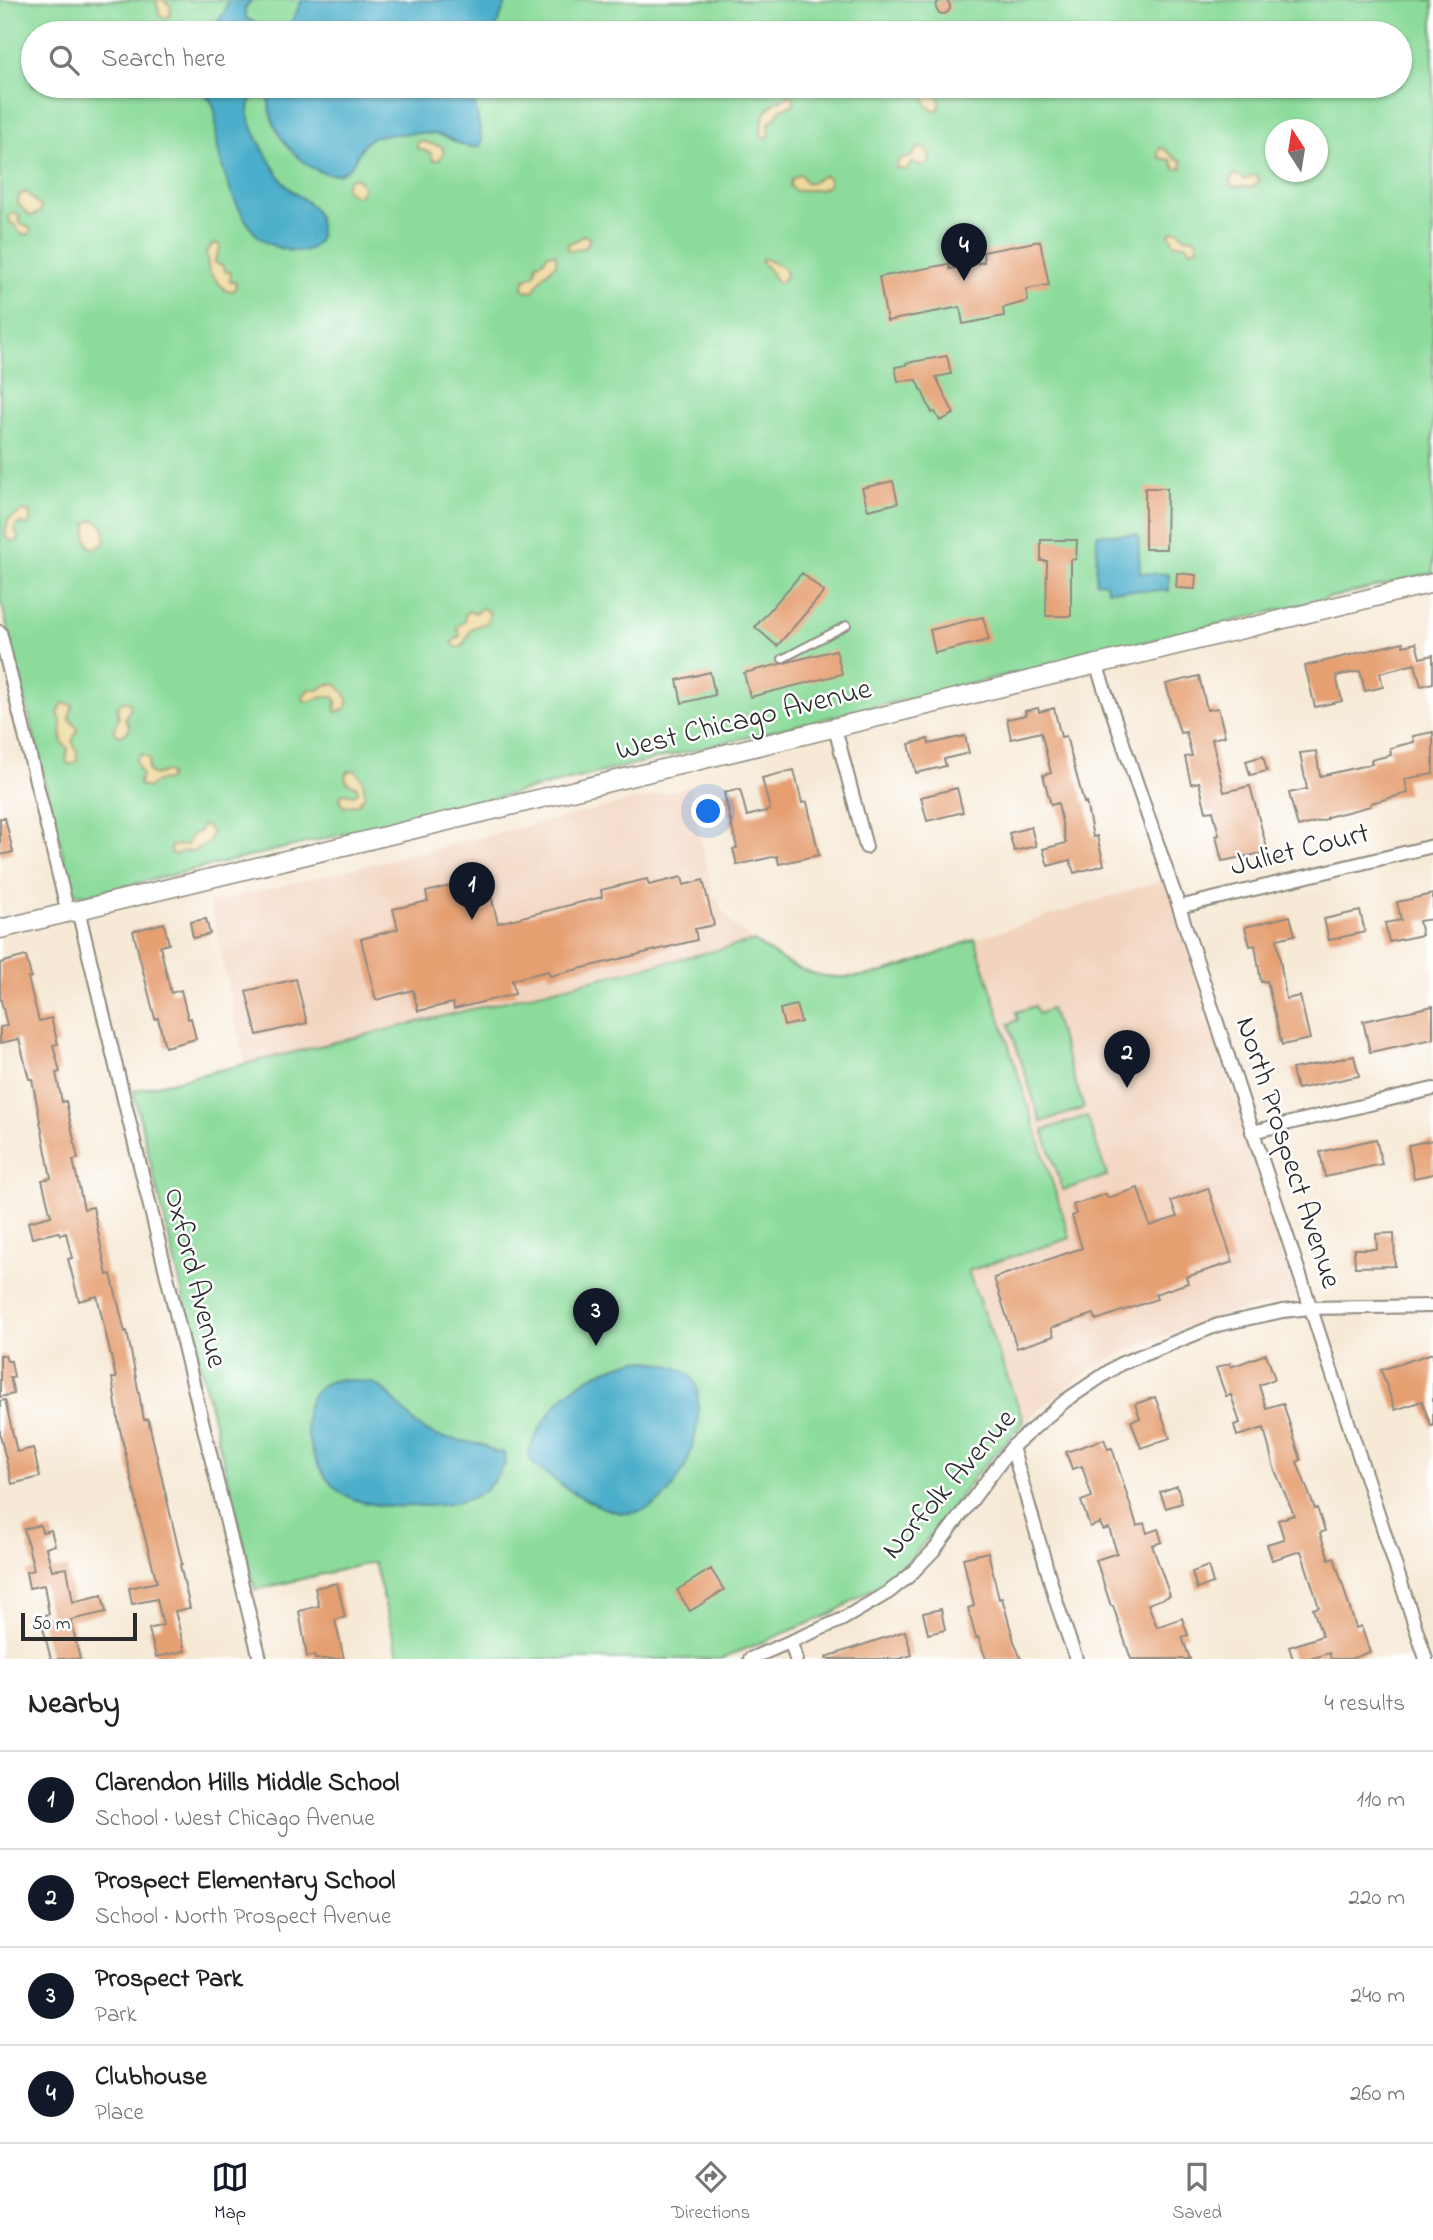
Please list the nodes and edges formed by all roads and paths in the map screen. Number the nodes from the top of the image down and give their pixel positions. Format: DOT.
graph roads {
  1 [pos="1433,583"];
  2 [pos="847,625"];
  3 [pos="0,632"];
  4 [pos="782,659"];
  5 [pos="1096,664"];
  6 [pos="835,727"];
  7 [pos="1433,846"];
  8 [pos="866,847"];
  9 [pos="1179,907"];
  10 [pos="73,911"];
  11 [pos="0,929"];
  12 [pos="1433,1089"];
  13 [pos="1252,1132"];
  14 [pos="1433,1307"];
  15 [pos="1310,1308"];
  16 [pos="1012,1447"];
  17 [pos="791,1643"];
  18 [pos="260,1659"];
  19 [pos="750,1659"];
  20 [pos="796,1659"];
  21 [pos="1076,1659"];
  22 [pos="1426,1659"];
  1 -- 5 [label="main road, West Chicago Avenue"];
  2 -- 4 [label="lane"];
  3 -- 10 [label="street, Oxford Avenue"];
  5 -- 6 [label="main road, West Chicago Avenue"];
  5 -- 9 [label="street, North Prospect Avenue"];
  6 -- 8 [label="street"];
  6 -- 10 [label="main road, West Chicago Avenue"];
  7 -- 9 [label="street, Juliet Court"];
  9 -- 13 [label="street, North Prospect Avenue"];
  10 -- 11 [label="main road, West Chicago Avenue"];
  10 -- 18 [label="street, Oxford Avenue"];
  12 -- 13 [label="street"];
  13 -- 15 [label="street, North Prospect Avenue"];
  14 -- 15 [label="street, Norfolk Avenue"];
  15 -- 16 [label="street, Norfolk Avenue"];
  15 -- 22 [label="street, North Prospect Avenue"];
  16 -- 17 [label="street, Norfolk Avenue"];
  16 -- 21 [label="street"];
  17 -- 19 [label="street, Norfolk Avenue"];
  17 -- 20 [label="street"];
}
